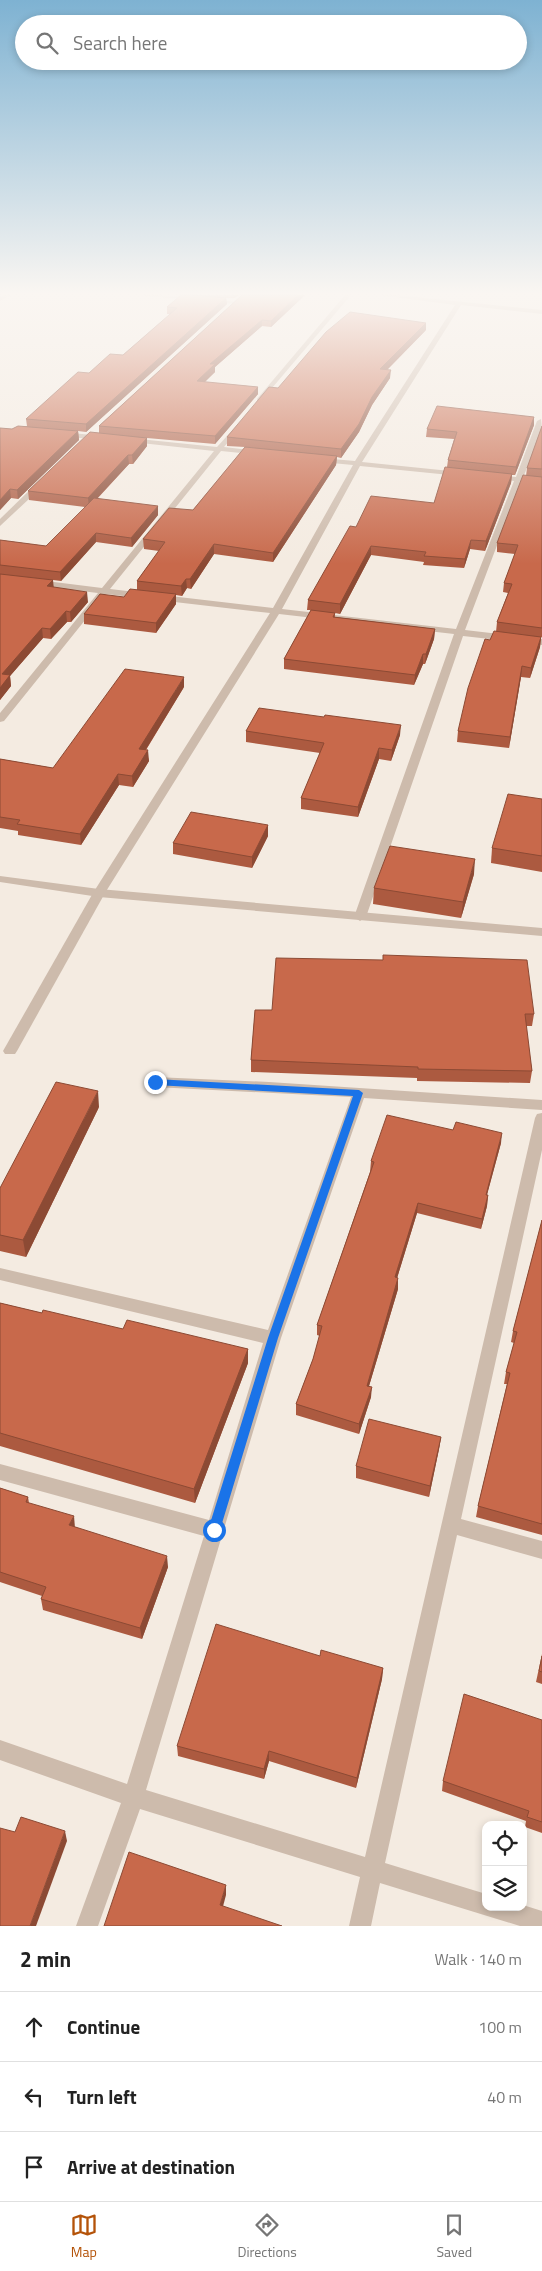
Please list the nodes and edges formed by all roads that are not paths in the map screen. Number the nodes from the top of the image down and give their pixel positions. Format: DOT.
graph roads {
  1 [pos="272,385"];
  2 [pos="408,385"];
  3 [pos="255,405"];
  4 [pos="243,419"];
  5 [pos="541,421"];
  6 [pos="95,430"];
  7 [pos="49,433"];
  8 [pos="88,436"];
  9 [pos="114,438"];
  10 [pos="123,439"];
  11 [pos="81,443"];
  12 [pos="218,449"];
  13 [pos="265,454"];
  14 [pos="312,458"];
  15 [pos="358,464"];
  16 [pos="472,475"];
  17 [pos="482,476"];
  18 [pos="47,477"];
  19 [pos="520,480"];
  20 [pos="542,482"];
  21 [pos="0,524"];
  22 [pos="28,582"];
  23 [pos="104,590"];
  24 [pos="276,610"];
  25 [pos="460,632"];
  26 [pos="542,642"];
  27 [pos="0,719"];
  28 [pos="0,879"];
  29 [pos="99,893"];
  30 [pos="360,916"];
  31 [pos="542,932"];
  32 [pos="10,1051"];
  33 [pos="155,1082"];
  34 [pos="359,1093"];
  35 [pos="542,1105"];
  36 [pos="542,1118"];
  37 [pos="0,1274"];
  38 [pos="273,1338"];
  39 [pos="0,1472"];
  40 [pos="449,1524"];
  41 [pos="214,1530"];
  42 [pos="542,1550"];
  43 [pos="0,1750"];
  44 [pos="134,1796"];
  45 [pos="371,1870"];
  46 [pos="482,1904"];
  47 [pos="507,1911"];
  48 [pos="542,1922"];
  49 [pos="87,1926"];
  50 [pos="360,1926"];
  1 -- 3 [label="street"];
  2 -- 15 [label="street"];
  4 -- 12 [label="street"];
  5 -- 19 [label="street"];
  6 -- 8 [label="street"];
  7 -- 8 [label="street"];
  8 -- 9 [label="street"];
  8 -- 11 [label="street"];
  10 -- 12 [label="street"];
  12 -- 13 [label="street"];
  12 -- 23 [label="street"];
  14 -- 15 [label="street"];
  15 -- 16 [label="street"];
  15 -- 24 [label="street"];
  17 -- 19 [label="street"];
  18 -- 21 [label="street"];
  19 -- 20 [label="street"];
  19 -- 25 [label="street"];
  22 -- 23 [label="street"];
  23 -- 24 [label="street"];
  23 -- 27 [label="street"];
  24 -- 25 [label="street"];
  24 -- 29 [label="street"];
  25 -- 26 [label="street"];
  25 -- 30 [label="street"];
  28 -- 29 [label="street"];
  29 -- 30 [label="street"];
  29 -- 32 [label="street"];
  30 -- 31 [label="street"];
  33 -- 34 [label="street"];
  34 -- 35 [label="street"];
  34 -- 38 [label="street"];
  36 -- 40 [label="street"];
  37 -- 38 [label="street"];
  38 -- 41 [label="street"];
  39 -- 41 [label="street"];
  40 -- 42 [label="street"];
  40 -- 45 [label="street"];
  41 -- 44 [label="street"];
  43 -- 44 [label="street"];
  44 -- 45 [label="street"];
  44 -- 49 [label="street"];
  45 -- 46 [label="street"];
  45 -- 50 [label="street"];
  47 -- 48 [label="street"];
}
